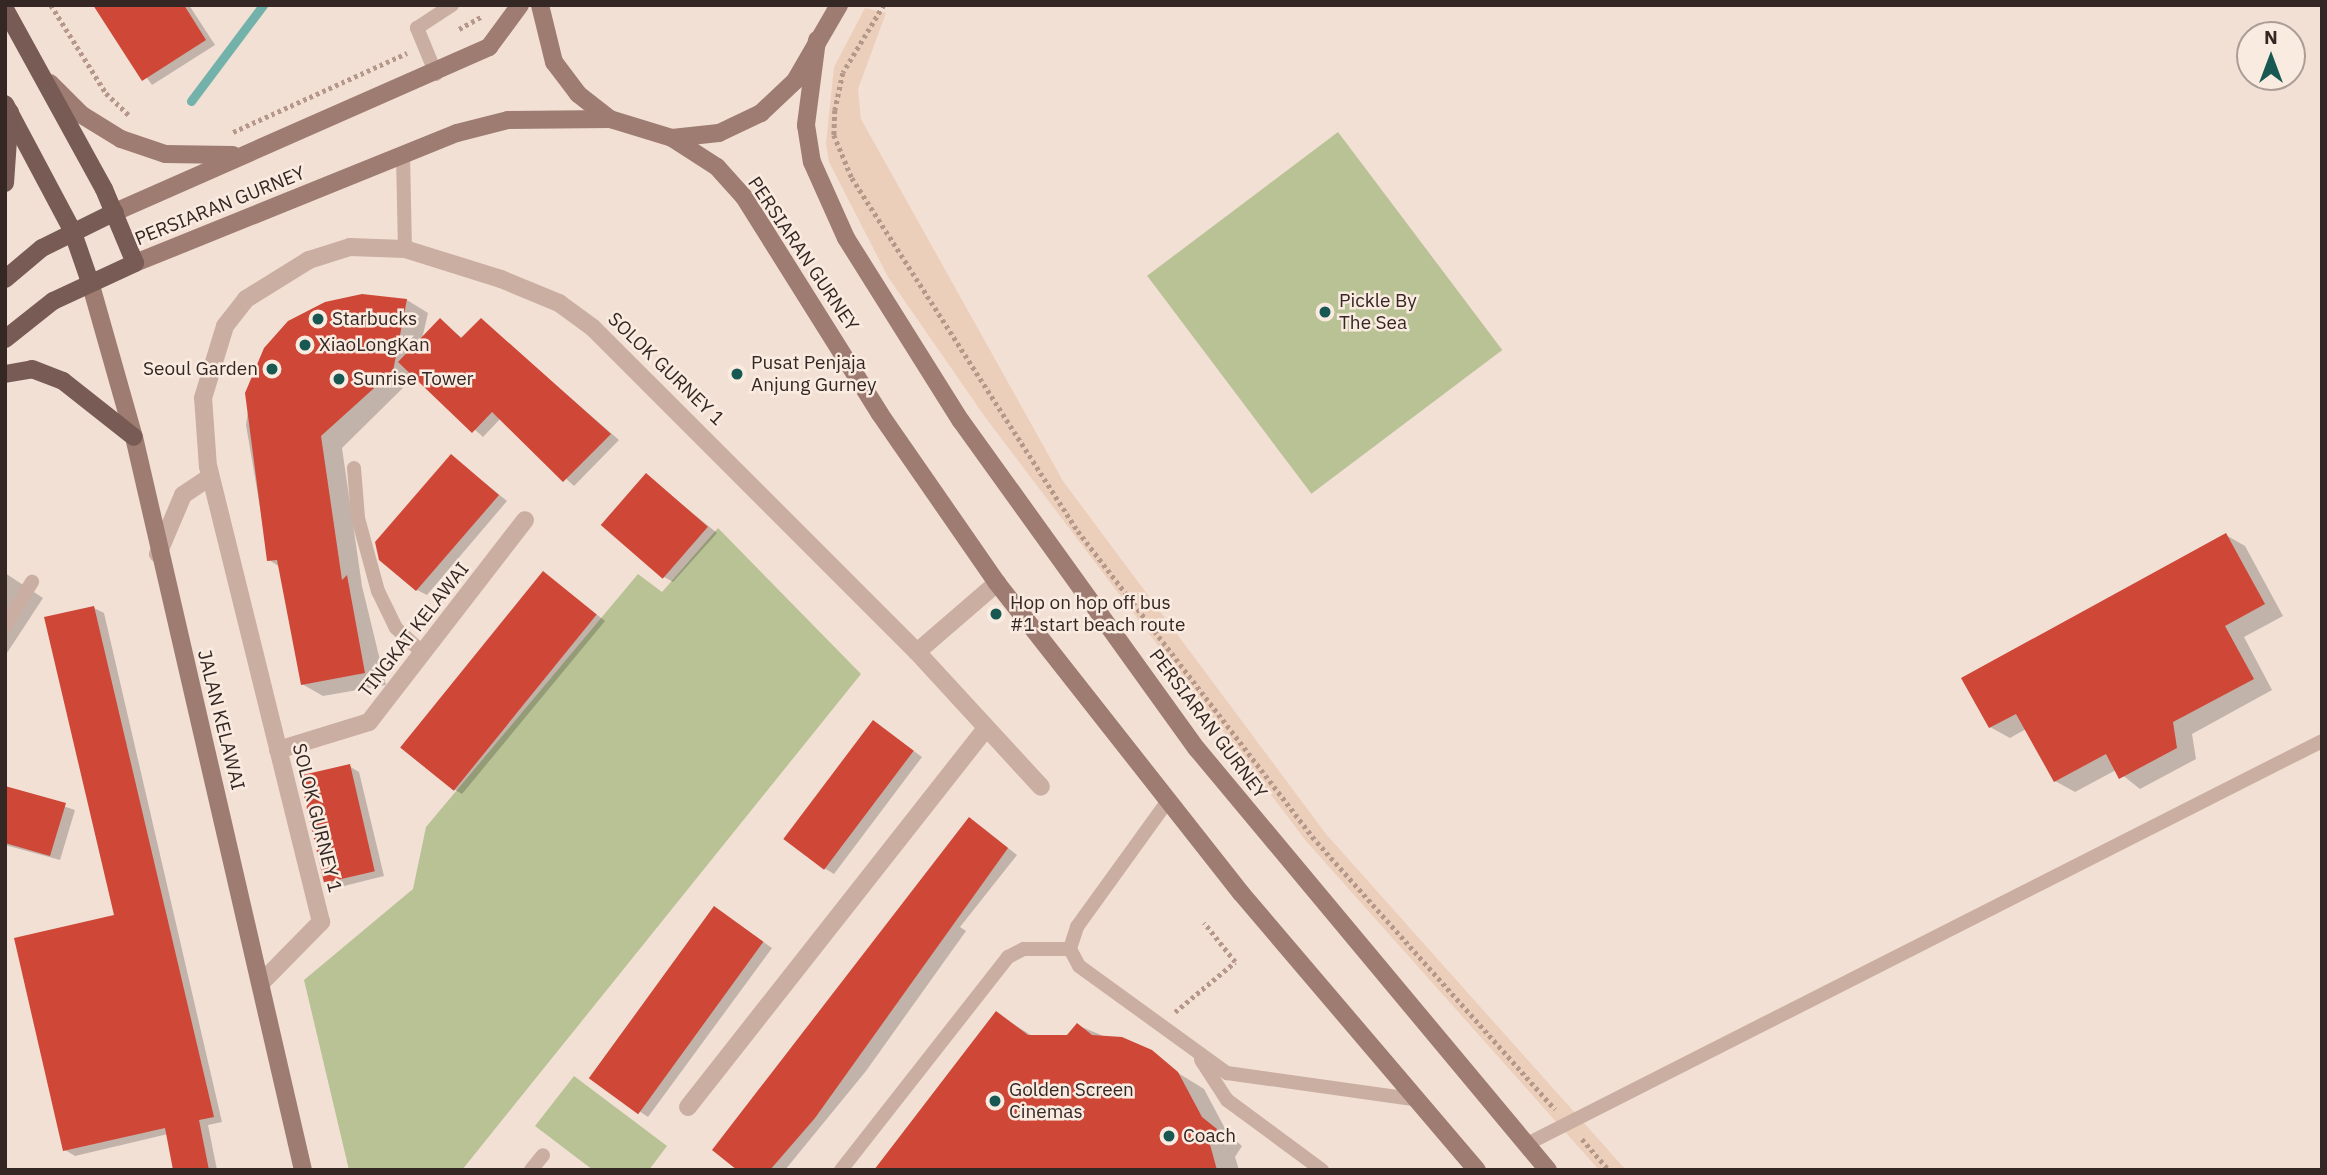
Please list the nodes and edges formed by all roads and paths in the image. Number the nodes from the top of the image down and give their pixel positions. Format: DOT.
graph roads {
  1 [pos="51,5"];
  2 [pos="452,5"];
  3 [pos="492,5"];
  4 [pos="520,5"];
  5 [pos="540,5"];
  6 [pos="839,5"];
  7 [pos="884,5"];
  8 [pos="5,9"];
  9 [pos="454,31"];
  10 [pos="817,40"];
  11 [pos="422,46"];
  12 [pos="436,74"];
  13 [pos="50,83"];
  14 [pos="8,108"];
  15 [pos="610,119"];
  16 [pos="136,122"];
  17 [pos="219,138"];
  18 [pos="672,138"];
  19 [pos="256,152"];
  20 [pos="403,155"];
  21 [pos="5,183"];
  22 [pos="115,212"];
  23 [pos="72,230"];
  24 [pos="405,249"];
  25 [pos="135,263"];
  26 [pos="5,279"];
  27 [pos="90,282"];
  28 [pos="5,339"];
  29 [pos="5,374"];
  30 [pos="134,437"];
  31 [pos="354,468"];
  32 [pos="210,477"];
  33 [pos="525,520"];
  34 [pos="158,555"];
  35 [pos="32,582"];
  36 [pos="997,583"];
  37 [pos="5,626"];
  38 [pos="918,652"];
  39 [pos="423,653"];
  40 [pos="985,729"];
  41 [pos="2322,741"];
  42 [pos="278,750"];
  43 [pos="1041,788"];
  44 [pos="1167,802"];
  45 [pos="1204,923"];
  46 [pos="1070,949"];
  47 [pos="261,984"];
  48 [pos="1157,1027"];
  49 [pos="1200,1059"];
  50 [pos="1410,1099"];
  51 [pos="688,1107"];
  52 [pos="1568,1123"];
  53 [pos="1527,1144"];
  54 [pos="543,1154"];
  55 [pos="303,1170"];
  56 [pos="531,1170"];
  57 [pos="841,1170"];
  58 [pos="1322,1170"];
  59 [pos="1477,1170"];
  60 [pos="1548,1170"];
  61 [pos="1609,1170"];
  1 -- 16 [label="path"];
  2 -- 11 [label="lane"];
  3 -- 9 [label="path"];
  4 -- 12 [label="main road, PERSIARAN GURNEY"];
  5 -- 15 [label="main road"];
  6 -- 10 [label="main road"];
  7 -- 52 [label="path"];
  8 -- 13 [label="main road"];
  10 -- 18 [label="main road"];
  10 -- 53 [label="main road, PERSIARAN GURNEY"];
  11 -- 12 [label="lane"];
  11 -- 17 [label="path"];
  12 -- 19 [label="main road, PERSIARAN GURNEY"];
  13 -- 19 [label="main road"];
  13 -- 22 [label="main road"];
  14 -- 21 [label="main road"];
  14 -- 23 [label="main road"];
  15 -- 18 [label="main road"];
  15 -- 20 [label="main road, PERSIARAN GURNEY"];
  18 -- 36 [label="main road, PERSIARAN GURNEY"];
  19 -- 22 [label="main road, PERSIARAN GURNEY"];
  20 -- 24 [label="lane"];
  20 -- 25 [label="main road, PERSIARAN GURNEY"];
  22 -- 23 [label="main road, PERSIARAN GURNEY"];
  22 -- 25 [label="main road"];
  23 -- 26 [label="main road, PERSIARAN GURNEY"];
  23 -- 27 [label="main road"];
  24 -- 32 [label="street, SOLOK GURNEY 1"];
  24 -- 38 [label="street, SOLOK GURNEY 1"];
  25 -- 27 [label="main road, PERSIARAN GURNEY"];
  27 -- 28 [label="main road, PERSIARAN GURNEY"];
  27 -- 30 [label="main road, JALAN KELAWAI"];
  29 -- 30 [label="main road"];
  30 -- 34 [label="main road, JALAN KELAWAI"];
  31 -- 39 [label="lane"];
  32 -- 34 [label="street"];
  32 -- 42 [label="street, SOLOK GURNEY 1"];
  33 -- 39 [label="street, TINGKAT KELAWAI"];
  34 -- 47 [label="main road, JALAN KELAWAI"];
  35 -- 37 [label="lane"];
  36 -- 38 [label="street"];
  36 -- 44 [label="main road, PERSIARAN GURNEY"];
  38 -- 40 [label="street, SOLOK GURNEY 1"];
  39 -- 42 [label="street, TINGKAT KELAWAI"];
  40 -- 43 [label="street, SOLOK GURNEY 1"];
  40 -- 51 [label="street"];
  41 -- 52 [label="lane"];
  42 -- 47 [label="street, SOLOK GURNEY 1"];
  44 -- 46 [label="lane"];
  44 -- 50 [label="main road, PERSIARAN GURNEY"];
  45 -- 48 [label="path"];
  46 -- 48 [label="lane"];
  46 -- 57 [label="lane"];
  47 -- 55 [label="main road, JALAN KELAWAI"];
  48 -- 49 [label="lane"];
  49 -- 50 [label="lane"];
  49 -- 58 [label="lane"];
  50 -- 59 [label="main road, PERSIARAN GURNEY"];
  52 -- 53 [label="lane"];
  52 -- 61 [label="path"];
  53 -- 60 [label="main road, PERSIARAN GURNEY"];
  54 -- 56 [label="lane"];
}
